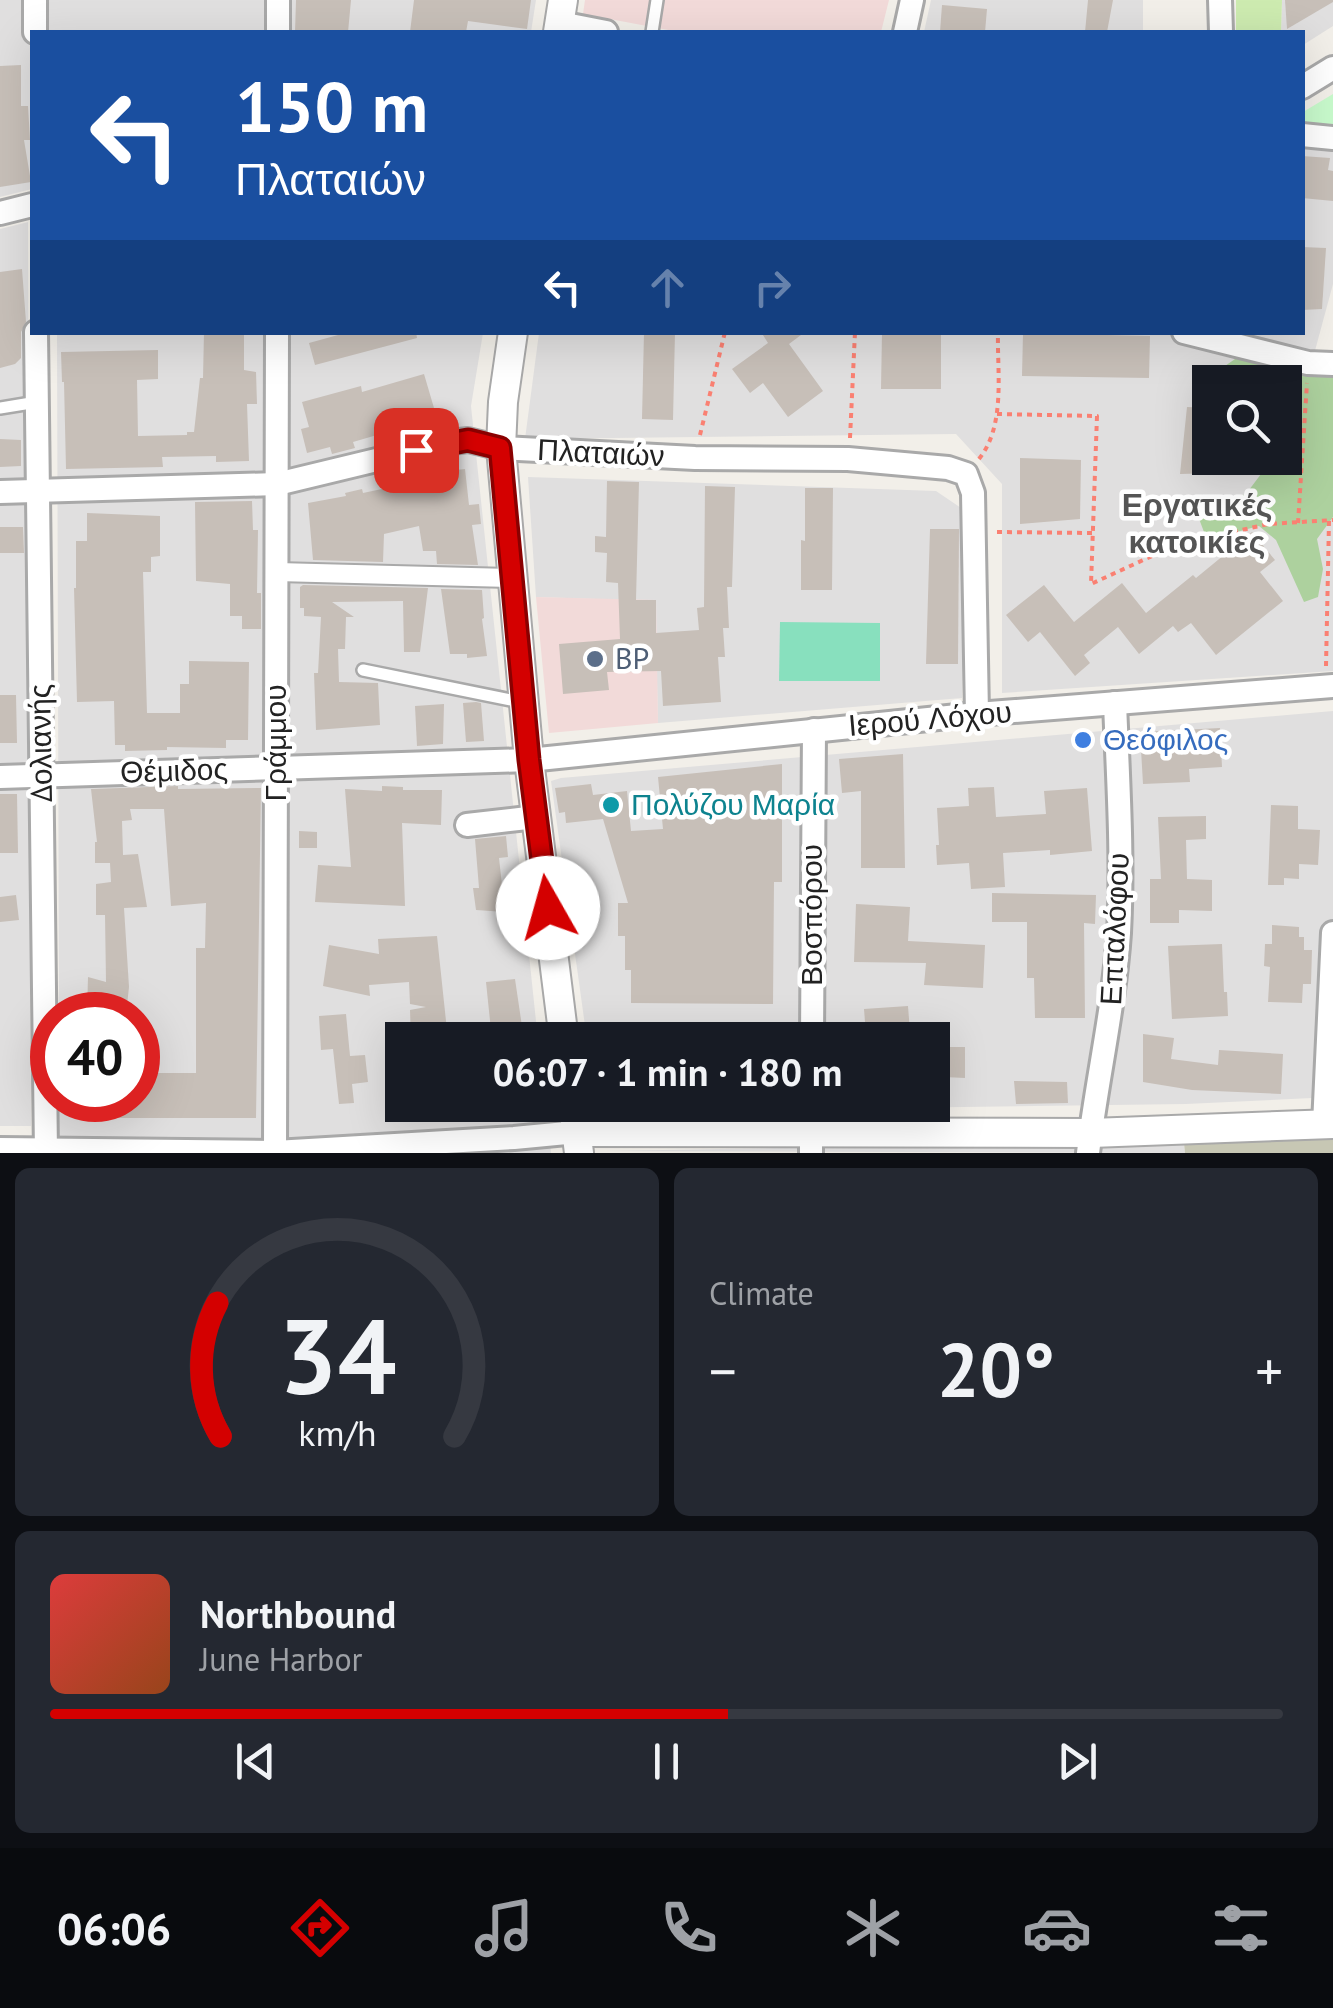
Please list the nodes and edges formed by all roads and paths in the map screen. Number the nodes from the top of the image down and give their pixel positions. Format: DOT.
graph roads {
  1 [pos="34,0"];
  2 [pos="278,0"];
  3 [pos="657,0"];
  4 [pos="912,0"];
  5 [pos="1220,0"];
  6 [pos="561,18"];
  7 [pos="35,30"];
  8 [pos="278,30"];
  9 [pos="600,30"];
  10 [pos="652,30"];
  11 [pos="905,30"];
  12 [pos="1221,30"];
  13 [pos="1333,68"];
  14 [pos="1305,85"];
  15 [pos="1305,135"];
  16 [pos="1333,138"];
  17 [pos="30,205"];
  18 [pos="0,213"];
  19 [pos="36,335"];
  20 [pos="278,335"];
  21 [pos="513,335"];
  22 [pos="724,335"];
  23 [pos="855,335"];
  24 [pos="998,335"];
  25 [pos="1196,335"];
  26 [pos="1308,364"];
  27 [pos="1333,364"];
  28 [pos="37,402"];
  29 [pos="0,408"];
  30 [pos="997,414"];
  31 [pos="500,448"];
  32 [pos="695,458"];
  33 [pos="848,459"];
  34 [pos="966,474"];
  35 [pos="277,484"];
  36 [pos="38,490"];
  37 [pos="0,492"];
  38 [pos="1331,520"];
  39 [pos="1298,522"];
  40 [pos="975,532"];
  41 [pos="1092,533"];
  42 [pos="277,572"];
  43 [pos="512,578"];
  44 [pos="363,670"];
  45 [pos="1329,686"];
  46 [pos="524,703"];
  47 [pos="1115,703"];
  48 [pos="977,714"];
  49 [pos="814,730"];
  50 [pos="529,760"];
  51 [pos="276,768"];
  52 [pos="41,776"];
  53 [pos="0,777"];
  54 [pos="536,817"];
  55 [pos="466,824"];
  56 [pos="1333,933"];
  57 [pos="562,1022"];
  58 [pos="812,1022"];
  59 [pos="1329,1125"];
  60 [pos="576,1130"];
  61 [pos="811,1130"];
  62 [pos="1090,1143"];
  63 [pos="0,1150"];
  64 [pos="46,1151"];
  65 [pos="275,1152"];
  1 -- 7 [label="street"];
  2 -- 8 [label="street"];
  3 -- 10 [label="lane"];
  4 -- 11 [label="street"];
  5 -- 12 [label="street"];
  6 -- 9 [label="street"];
  13 -- 14 [label="street"];
  15 -- 16 [label="street"];
  17 -- 18 [label="street"];
  19 -- 28 [label="street, Δολιανής"];
  20 -- 35 [label="street, Γράμμου"];
  21 -- 31 [label="street"];
  22 -- 32 [label="path"];
  23 -- 33 [label="path"];
  24 -- 30 [label="path"];
  25 -- 26 [label="street"];
  26 -- 27 [label="street"];
  26 -- 39 [label="path"];
  28 -- 29 [label="lane"];
  28 -- 36 [label="street, Δολιανής"];
  30 -- 34 [label="path"];
  30 -- 41 [label="path"];
  31 -- 32 [label="street, Πλαταιών"];
  31 -- 35 [label="street, Πλαταιών"];
  31 -- 43 [label="street"];
  32 -- 33 [label="street, Πλαταιών"];
  33 -- 34 [label="street, Πλαταιών"];
  34 -- 40 [label="street"];
  35 -- 36 [label="street, Πλαταιών"];
  35 -- 42 [label="street, Γράμμου"];
  36 -- 37 [label="street, Πλαταιών"];
  36 -- 52 [label="street, Δολιανής"];
  38 -- 39 [label="path"];
  38 -- 45 [label="path"];
  39 -- 41 [label="path"];
  40 -- 41 [label="path"];
  40 -- 48 [label="street"];
  42 -- 43 [label="street"];
  42 -- 51 [label="street, Γράμμου"];
  43 -- 46 [label="street"];
  44 -- 46 [label="lane"];
  45 -- 47 [label="street, Ιερού Λόχου"];
  46 -- 50 [label="street"];
  47 -- 48 [label="street, Ιερού Λόχου"];
  47 -- 62 [label="street, Επταλόφου"];
  48 -- 49 [label="street, Ιερού Λόχου"];
  49 -- 50 [label="street, Ιερού Λόχου"];
  49 -- 58 [label="street, Βοσπόρου"];
  50 -- 51 [label="street, Θέμιδος"];
  50 -- 54 [label="street"];
  51 -- 52 [label="street, Θέμιδος"];
  51 -- 65 [label="street, Γράμμου"];
  52 -- 53 [label="street, Θέμιδος"];
  52 -- 64 [label="street, Δολιανής"];
  54 -- 55 [label="street"];
  54 -- 57 [label="street"];
  56 -- 59 [label="street"];
  59 -- 62 [label="street"];
  60 -- 61 [label="street"];
  60 -- 65 [label="street"];
  61 -- 62 [label="street"];
  63 -- 64 [label="street"];
  64 -- 65 [label="street"];
}
